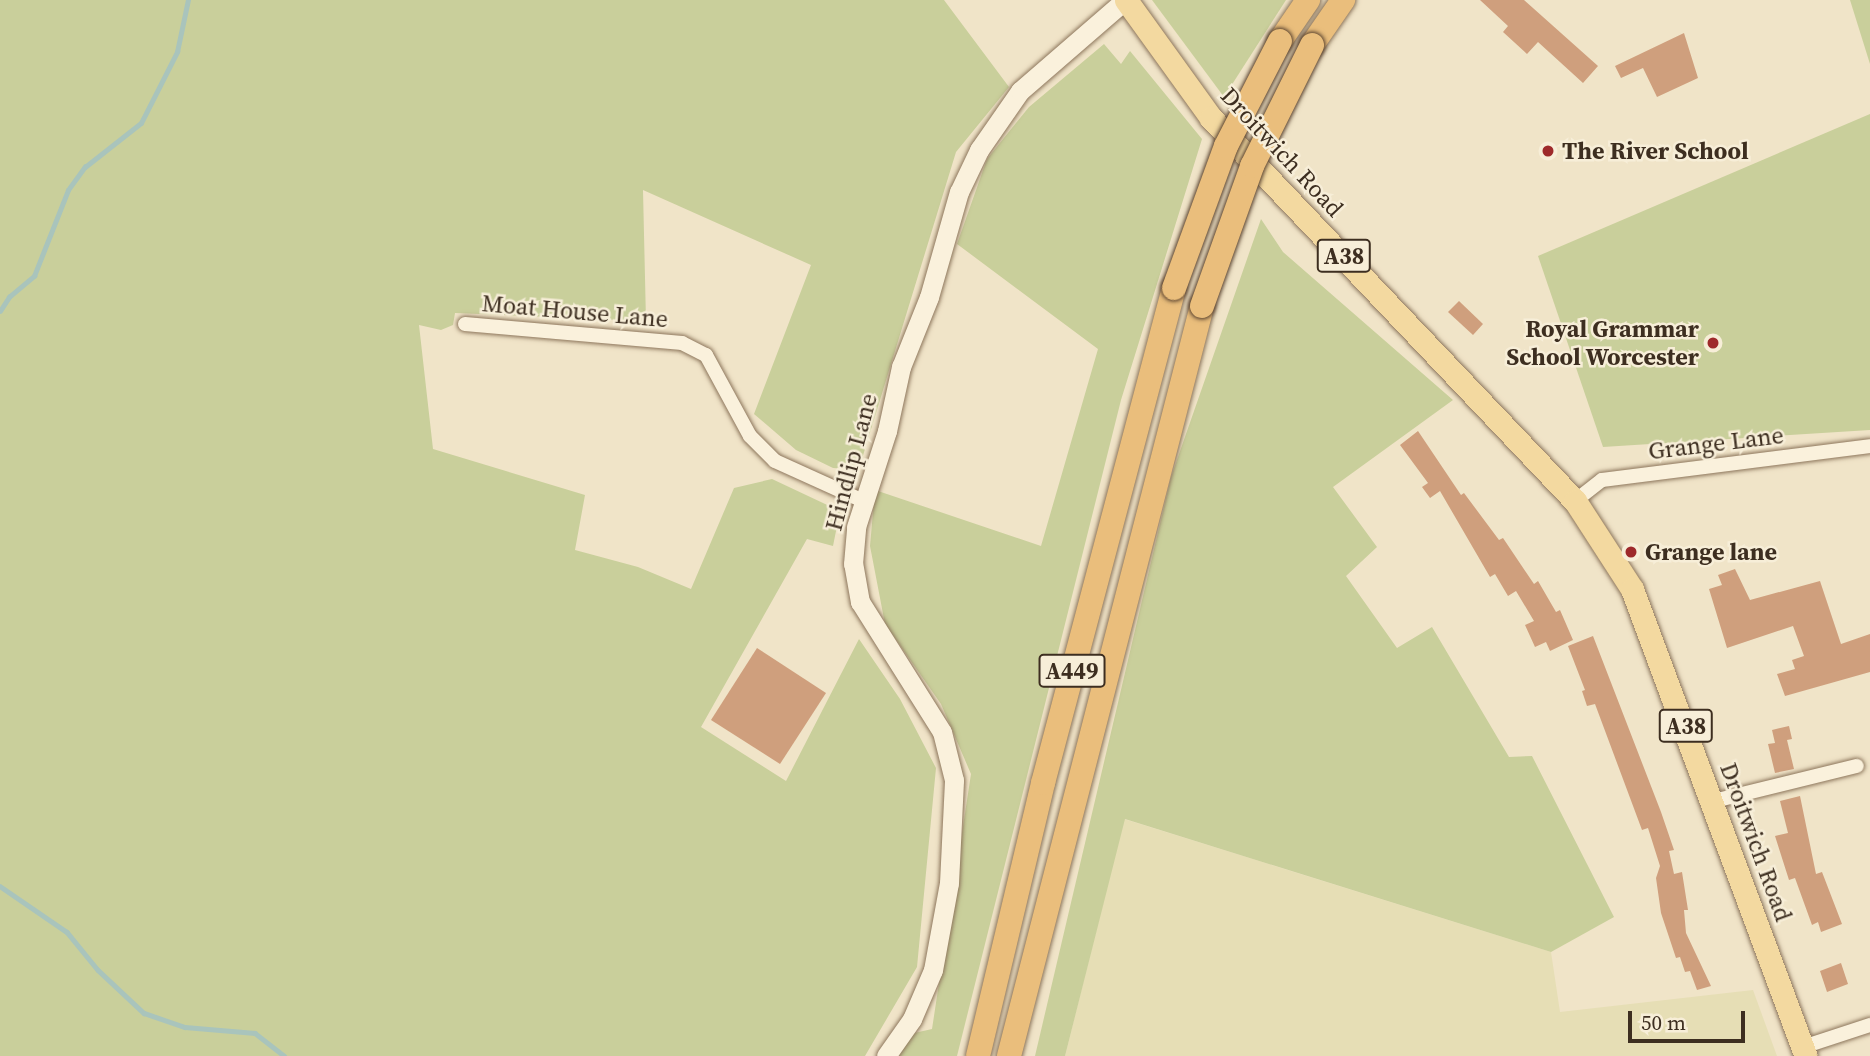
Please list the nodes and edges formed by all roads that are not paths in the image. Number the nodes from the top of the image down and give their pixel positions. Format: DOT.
graph roads {
  1 [pos="1126,0"];
  2 [pos="1308,0"];
  3 [pos="1343,0"];
  4 [pos="465,324"];
  5 [pos="1870,446"];
  6 [pos="863,500"];
  7 [pos="1575,502"];
  8 [pos="1857,766"];
  9 [pos="1714,801"];
  10 [pos="1870,1025"];
  11 [pos="1804,1052"];
  12 [pos="886,1056"];
  13 [pos="978,1056"];
  14 [pos="1009,1056"];
  1 -- 6 [label="street, Hindlip Lane"];
  1 -- 7 [label="main road, Droitwich Road / A38"];
  2 -- 13 [label="highway, A449, bridge"];
  3 -- 14 [label="highway, A449, bridge"];
  4 -- 6 [label="street, Moat House Lane"];
  5 -- 7 [label="street, Grange Lane"];
  6 -- 12 [label="street, Hindlip Lane"];
  7 -- 9 [label="main road, Droitwich Road / A38"];
  8 -- 9 [label="street"];
  9 -- 11 [label="main road, Droitwich Road / A38"];
  10 -- 11 [label="street"];
}
